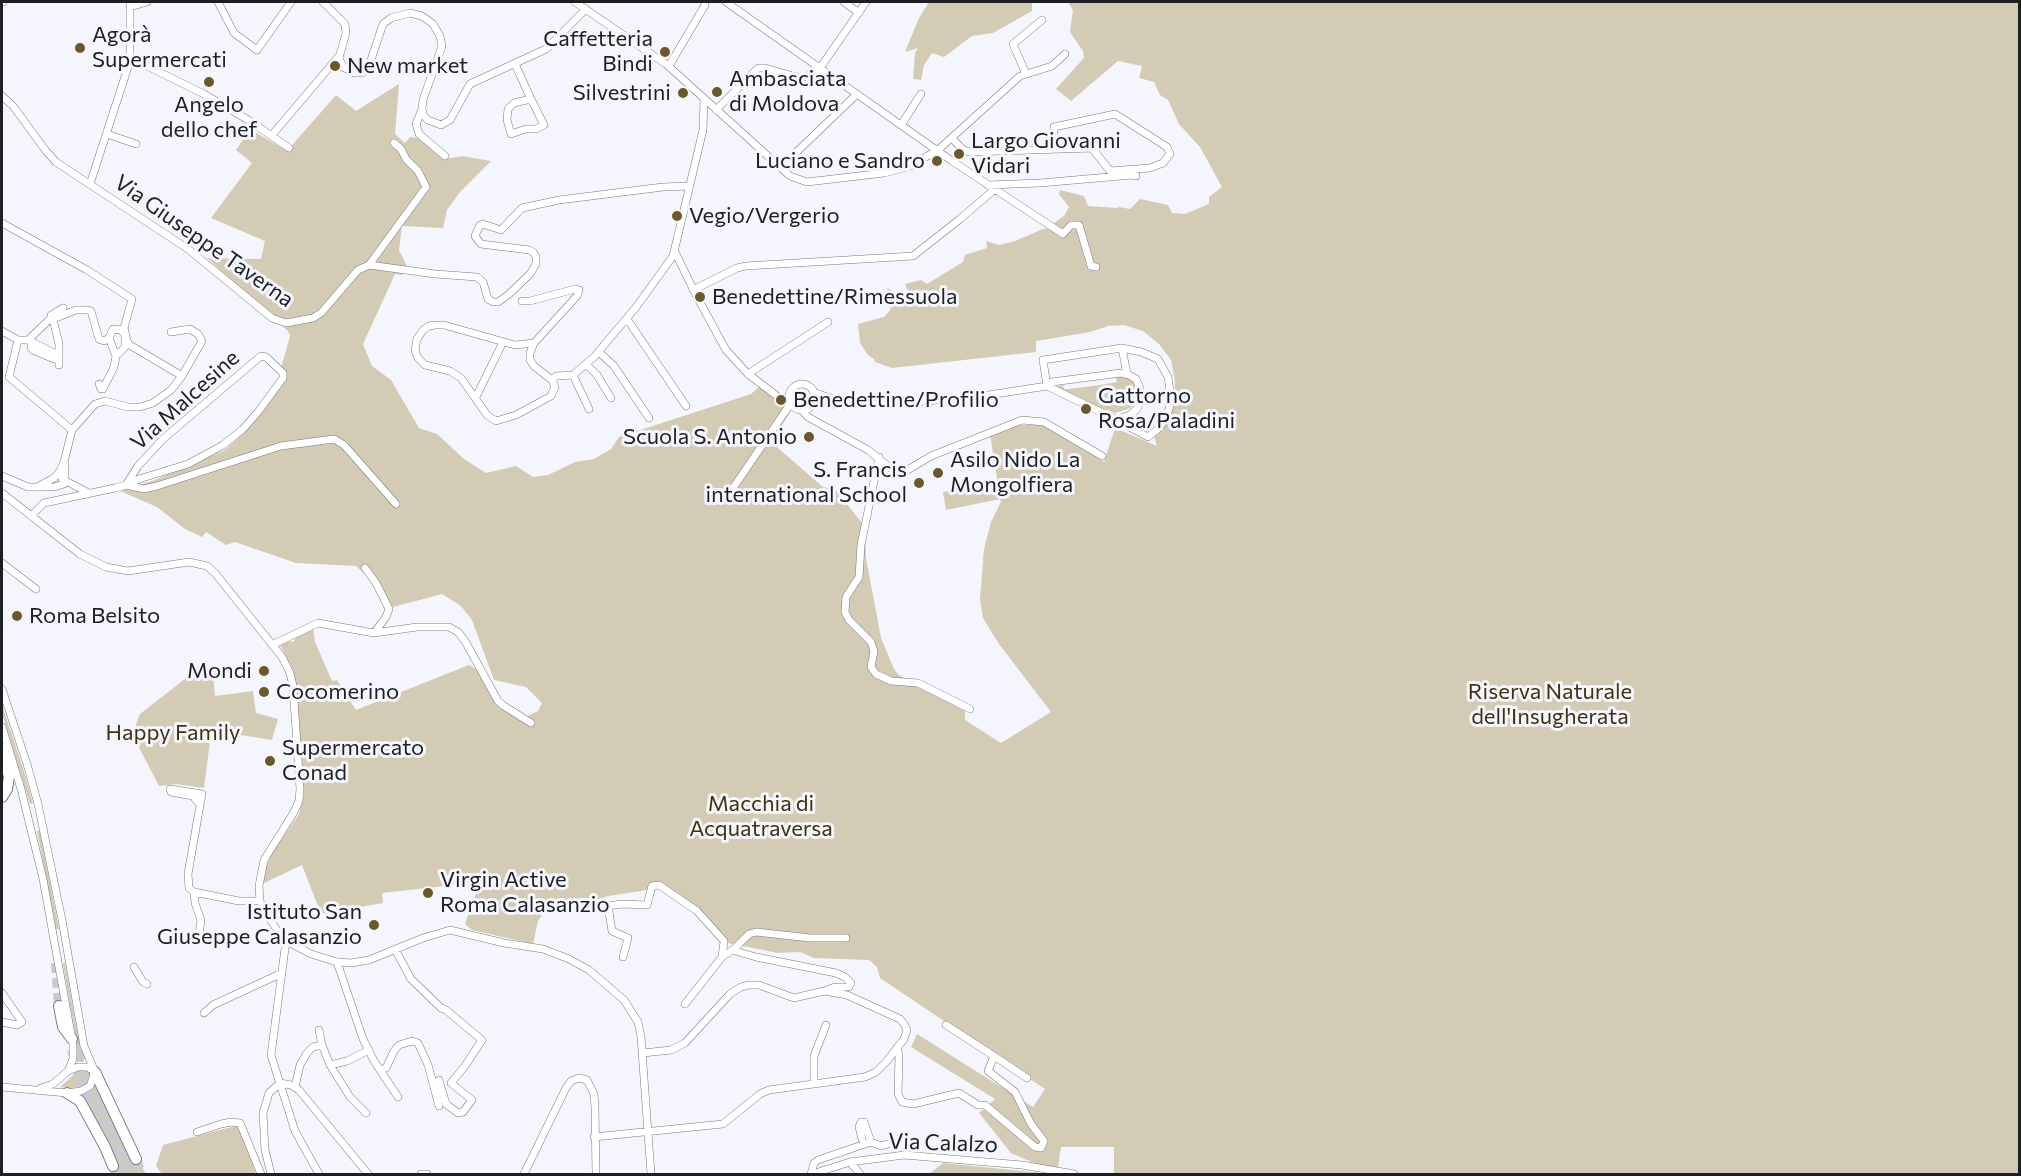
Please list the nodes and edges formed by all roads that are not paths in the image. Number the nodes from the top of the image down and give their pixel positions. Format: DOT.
graph roads {
  1 [pos="147,2"];
  2 [pos="218,2"];
  3 [pos="291,2"];
  4 [pos="322,2"];
  5 [pos="575,2"];
  6 [pos="726,2"];
  7 [pos="844,2"];
  8 [pos="865,2"];
  9 [pos="130,4"];
  10 [pos="705,5"];
  11 [pos="586,9"];
  12 [pos="859,13"];
  13 [pos="1042,20"];
  14 [pos="1065,54"];
  15 [pos="131,56"];
  16 [pos="339,56"];
  17 [pos="515,64"];
  18 [pos="669,66"];
  19 [pos="820,68"];
  20 [pos="1026,74"];
  21 [pos="857,94"];
  22 [pos="921,94"];
  23 [pos="2,96"];
  24 [pos="531,99"];
  25 [pos="704,99"];
  26 [pos="422,109"];
  27 [pos="716,110"];
  28 [pos="901,125"];
  29 [pos="107,134"];
  30 [pos="272,135"];
  31 [pos="952,138"];
  32 [pos="394,142"];
  33 [pos="1102,142"];
  34 [pos="136,144"];
  35 [pos="289,148"];
  36 [pos="1092,148"];
  37 [pos="962,149"];
  38 [pos="1053,149"];
  39 [pos="938,150"];
  40 [pos="445,156"];
  41 [pos="952,161"];
  42 [pos="781,167"];
  43 [pos="1136,176"];
  44 [pos="90,184"];
  45 [pos="688,186"];
  46 [pos="991,187"];
  47 [pos="2,223"];
  48 [pos="675,250"];
  49 [pos="369,265"];
  50 [pos="1096,267"];
  51 [pos="693,290"];
  52 [pos="522,301"];
  53 [pos="63,308"];
  54 [pos="52,318"];
  55 [pos="627,319"];
  56 [pos="828,322"];
  57 [pos="2,331"];
  58 [pos="171,332"];
  59 [pos="109,338"];
  60 [pos="18,340"];
  61 [pos="502,342"];
  62 [pos="534,344"];
  63 [pos="1122,348"];
  64 [pos="599,352"];
  65 [pos="116,356"];
  66 [pos="587,364"];
  67 [pos="59,365"];
  68 [pos="748,374"];
  69 [pos="1127,374"];
  70 [pos="573,375"];
  71 [pos="182,376"];
  72 [pos="552,380"];
  73 [pos="99,384"];
  74 [pos="1047,386"];
  75 [pos="813,392"];
  76 [pos="476,397"];
  77 [pos="611,398"];
  78 [pos="790,402"];
  79 [pos="811,405"];
  80 [pos="853,405"];
  81 [pos="686,406"];
  82 [pos="589,409"];
  83 [pos="801,409"];
  84 [pos="1109,417"];
  85 [pos="649,418"];
  86 [pos="72,430"];
  87 [pos="1102,456"];
  88 [pos="879,457"];
  89 [pos="65,458"];
  90 [pos="2,476"];
  91 [pos="55,477"];
  92 [pos="126,484"];
  93 [pos="62,485"];
  94 [pos="37,487"];
  95 [pos="730,491"];
  96 [pos="2,493"];
  97 [pos="89,493"];
  98 [pos="77,495"];
  99 [pos="57,500"];
  100 [pos="396,504"];
  101 [pos="31,516"];
  102 [pos="2,563"];
  103 [pos="365,568"];
  104 [pos="36,590"];
  105 [pos="374,633"];
  106 [pos="272,645"];
  107 [pos="2,689"];
  108 [pos="970,709"];
  109 [pos="531,723"];
  110 [pos="2,727"];
  111 [pos="2,749"];
  112 [pos="2,797"];
  113 [pos="200,805"];
  114 [pos="39,811"];
  115 [pos="28,814"];
  116 [pos="194,892"];
  117 [pos="260,901"];
  118 [pos="199,934"];
  119 [pos="846,938"];
  120 [pos="286,941"];
  121 [pos="395,949"];
  122 [pos="734,949"];
  123 [pos="67,950"];
  124 [pos="57,951"];
  125 [pos="623,957"];
  126 [pos="722,957"];
  127 [pos="338,962"];
  128 [pos="134,967"];
  129 [pos="282,973"];
  130 [pos="147,984"];
  131 [pos="824,991"];
  132 [pos="2,993"];
  133 [pos="685,1004"];
  134 [pos="59,1006"];
  135 [pos="204,1013"];
  136 [pos="2,1022"];
  137 [pos="826,1025"];
  138 [pos="946,1025"];
  139 [pos="319,1030"];
  140 [pos="72,1039"];
  141 [pos="322,1046"];
  142 [pos="897,1048"];
  143 [pos="369,1050"];
  144 [pos="643,1053"];
  145 [pos="994,1056"];
  146 [pos="330,1065"];
  147 [pos="380,1070"];
  148 [pos="68,1071"];
  149 [pos="95,1072"];
  150 [pos="1027,1078"];
  151 [pos="439,1080"];
  152 [pos="57,1081"];
  153 [pos="280,1083"];
  154 [pos="814,1084"];
  155 [pos="2,1087"];
  156 [pos="295,1087"];
  157 [pos="37,1089"];
  158 [pos="62,1092"];
  159 [pos="398,1097"];
  160 [pos="439,1106"];
  161 [pos="366,1113"];
  162 [pos="197,1132"];
  163 [pos="648,1132"];
  164 [pos="594,1137"];
  165 [pos="862,1139"];
  166 [pos="898,1140"];
  167 [pos="871,1142"];
  168 [pos="136,1159"];
  169 [pos="850,1162"];
  170 [pos="113,1166"];
  171 [pos="261,1174"];
  172 [pos="270,1174"];
  173 [pos="319,1174"];
  174 [pos="368,1174"];
  175 [pos="421,1174"];
  176 [pos="427,1174"];
  177 [pos="525,1174"];
  178 [pos="596,1174"];
  179 [pos="651,1174"];
  180 [pos="812,1174"];
  181 [pos="861,1174"];
  182 [pos="1074,1174"];
  1 -- 9 [label="street"];
  2 -- 3 [label="street"];
  4 -- 16 [label="street"];
  5 -- 11 [label="street"];
  6 -- 19 [label="street"];
  7 -- 12 [label="street"];
  8 -- 12 [label="street"];
  9 -- 15 [label="street"];
  10 -- 18 [label="street"];
  11 -- 17 [label="street"];
  11 -- 18 [label="street"];
  12 -- 19 [label="street"];
  13 -- 20 [label="street"];
  14 -- 20 [label="street"];
  15 -- 29 [label="street"];
  15 -- 30 [label="street"];
  16 -- 26 [label="street"];
  16 -- 30 [label="street"];
  17 -- 24 [label="street"];
  17 -- 26 [label="street"];
  18 -- 25 [label="street"];
  19 -- 21 [label="street"];
  19 -- 27 [label="street"];
  20 -- 31 [label="street"];
  21 -- 28 [label="street"];
  21 -- 42 [label="street"];
  22 -- 28 [label="street"];
  23 -- 44 [label="street, Via Giuseppe Taverna"];
  24 -- 24 [label="street"];
  25 -- 27 [label="street"];
  25 -- 45 [label="street"];
  26 -- 40 [label="street"];
  27 -- 42 [label="street"];
  28 -- 39 [label="street"];
  29 -- 34 [label="street"];
  29 -- 44 [label="street"];
  30 -- 35 [label="street"];
  31 -- 37 [label="street"];
  31 -- 39 [label="street"];
  32 -- 49 [label="street, Via Giuseppe Taverna"];
  33 -- 36 [label="street"];
  36 -- 38 [label="street"];
  36 -- 38 [label="street"];
  37 -- 38 [label="street"];
  37 -- 41 [label="street"];
  39 -- 41 [label="street"];
  39 -- 42 [label="street"];
  41 -- 46 [label="street"];
  43 -- 46 [label="street"];
  44 -- 49 [label="street, Via Giuseppe Taverna"];
  45 -- 48 [label="street"];
  45 -- 49 [label="street"];
  46 -- 50 [label="street"];
  46 -- 51 [label="street"];
  47 -- 71 [label="street"];
  48 -- 51 [label="street"];
  48 -- 55 [label="street"];
  51 -- 68 [label="street"];
  52 -- 62 [label="street"];
  53 -- 54 [label="street"];
  54 -- 59 [label="street"];
  54 -- 60 [label="street"];
  54 -- 67 [label="street"];
  55 -- 64 [label="street"];
  55 -- 81 [label="street"];
  56 -- 68 [label="street"];
  57 -- 60 [label="street"];
  58 -- 71 [label="street"];
  59 -- 65 [label="street"];
  59 -- 65 [label="street"];
  60 -- 86 [label="street"];
  61 -- 62 [label="street"];
  61 -- 76 [label="street"];
  61 -- 76 [label="street"];
  62 -- 72 [label="street"];
  63 -- 69 [label="street"];
  63 -- 74 [label="street"];
  63 -- 84 [label="street"];
  64 -- 66 [label="street"];
  64 -- 85 [label="street"];
  65 -- 73 [label="street"];
  66 -- 70 [label="street"];
  66 -- 77 [label="street"];
  68 -- 78 [label="street"];
  69 -- 74 [label="street"];
  69 -- 84 [label="street"];
  70 -- 72 [label="street"];
  70 -- 82 [label="street"];
  71 -- 86 [label="street"];
  72 -- 76 [label="street"];
  74 -- 80 [label="street"];
  74 -- 84 [label="street"];
  75 -- 78 [label="street"];
  75 -- 79 [label="street"];
  75 -- 80 [label="street"];
  78 -- 83 [label="street"];
  78 -- 95 [label="street"];
  79 -- 80 [label="street"];
  79 -- 83 [label="street"];
  83 -- 88 [label="street"];
  86 -- 89 [label="street"];
  87 -- 88 [label="street"];
  88 -- 108 [label="street"];
  89 -- 91 [label="street"];
  89 -- 93 [label="street"];
  90 -- 94 [label="street"];
  91 -- 93 [label="street"];
  91 -- 94 [label="street"];
  92 -- 92 [label="street, Via Malcesine"];
  92 -- 97 [label="street, Via Malcesine"];
  92 -- 100 [label="street, Via Malcesine"];
  93 -- 94 [label="street"];
  93 -- 97 [label="street"];
  93 -- 98 [label="street"];
  93 -- 99 [label="street"];
  96 -- 101 [label="street"];
  97 -- 98 [label="street, Via Malcesine"];
  98 -- 99 [label="street, Via Malcesine"];
  99 -- 101 [label="street, Via Malcesine"];
  101 -- 106 [label="street"];
  102 -- 104 [label="street"];
  103 -- 105 [label="street"];
  105 -- 106 [label="street"];
  105 -- 109 [label="street"];
  106 -- 117 [label="street"];
  107 -- 114 [label="street"];
  110 -- 115 [label="street"];
  111 -- 112 [label="highway"];
  113 -- 116 [label="street"];
  114 -- 115 [label="street"];
  114 -- 123 [label="street"];
  115 -- 124 [label="street"];
  116 -- 117 [label="street"];
  116 -- 118 [label="street"];
  117 -- 120 [label="street"];
  119 -- 122 [label="street"];
  120 -- 127 [label="street"];
  120 -- 129 [label="street"];
  121 -- 127 [label="street"];
  121 -- 144 [label="street"];
  121 -- 151 [label="street"];
  122 -- 126 [label="street"];
  122 -- 131 [label="street"];
  123 -- 124 [label="street"];
  123 -- 149 [label="street"];
  124 -- 140 [label="street"];
  125 -- 126 [label="street"];
  126 -- 133 [label="street"];
  127 -- 143 [label="street"];
  128 -- 130 [label="street"];
  129 -- 135 [label="street"];
  129 -- 153 [label="street"];
  131 -- 142 [label="street"];
  131 -- 144 [label="street"];
  132 -- 136 [label="street"];
  134 -- 140 [label="highway"];
  137 -- 154 [label="street"];
  138 -- 145 [label="street"];
  139 -- 141 [label="street"];
  140 -- 148 [label="street"];
  141 -- 146 [label="street"];
  141 -- 156 [label="street"];
  142 -- 145 [label="street"];
  142 -- 154 [label="street"];
  143 -- 146 [label="street"];
  143 -- 147 [label="street"];
  144 -- 163 [label="street"];
  145 -- 150 [label="street"];
  146 -- 161 [label="street"];
  147 -- 159 [label="street"];
  147 -- 160 [label="street"];
  148 -- 149 [label="street"];
  148 -- 152 [label="street"];
  149 -- 158 [label="street"];
  149 -- 168 [label="highway"];
  152 -- 157 [label="street"];
  152 -- 158 [label="street"];
  153 -- 156 [label="street"];
  153 -- 172 [label="street"];
  153 -- 173 [label="street"];
  154 -- 163 [label="street"];
  155 -- 157 [label="street"];
  156 -- 174 [label="street"];
  157 -- 158 [label="street"];
  158 -- 170 [label="highway"];
  162 -- 171 [label="street"];
  163 -- 164 [label="street"];
  163 -- 179 [label="street"];
  164 -- 177 [label="street"];
  164 -- 178 [label="street"];
  165 -- 167 [label="street"];
  166 -- 167 [label="street"];
  167 -- 180 [label="street"];
  169 -- 180 [label="street, Via Calalzo"];
  169 -- 181 [label="street"];
  169 -- 182 [label="street, Via Calalzo"];
  175 -- 176 [label="street"];
}
